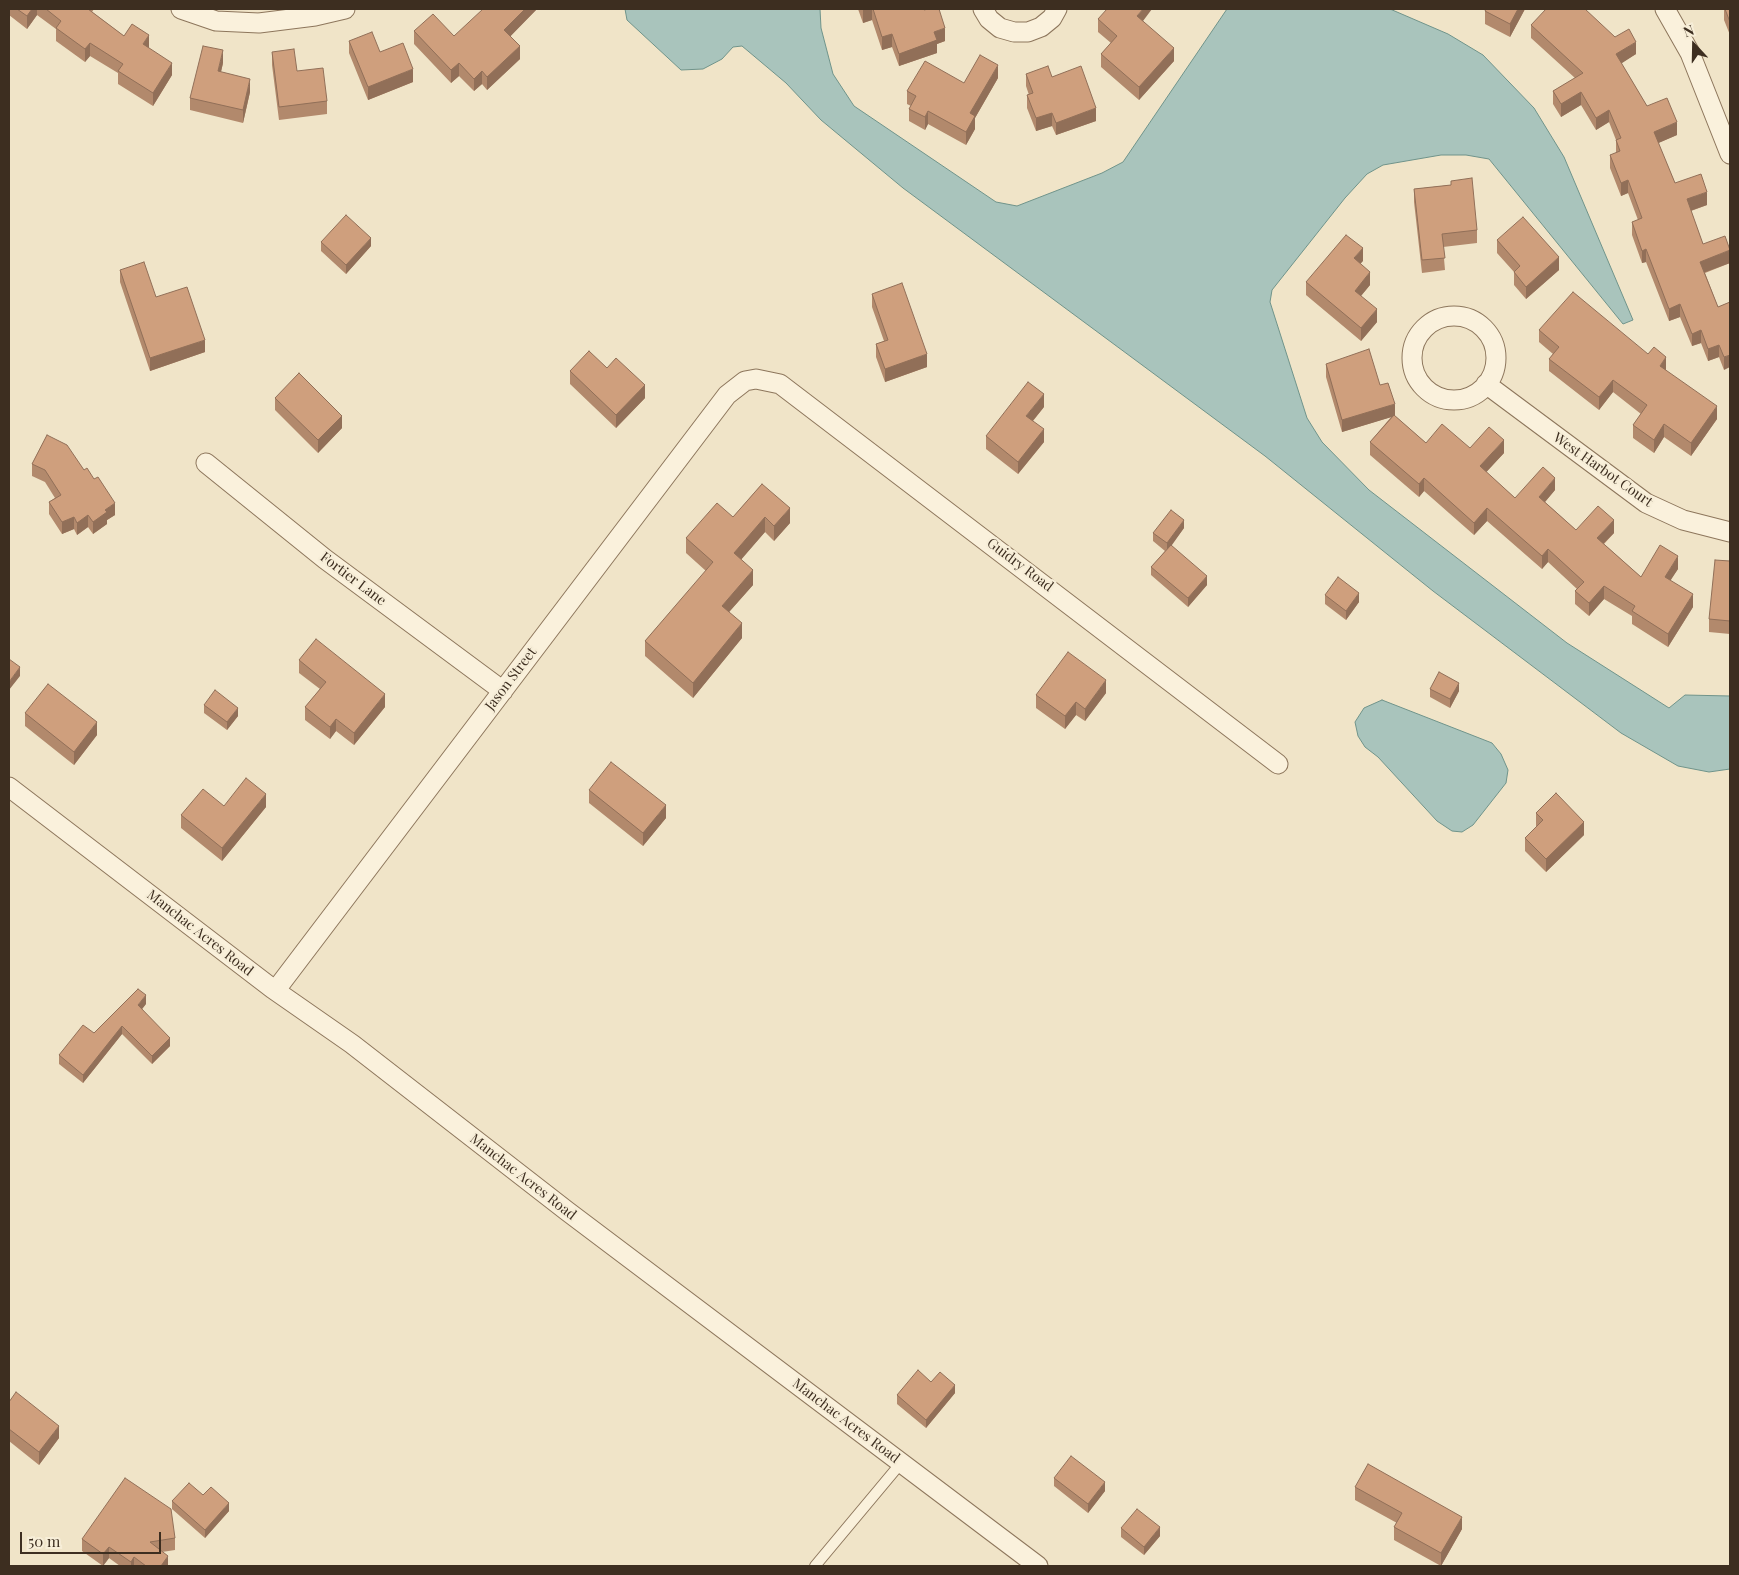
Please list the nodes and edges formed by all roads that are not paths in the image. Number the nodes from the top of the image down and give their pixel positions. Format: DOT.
graph roads {
  1 [pos="181,9"];
  2 [pos="345,9"];
  3 [pos="982,9"];
  4 [pos="1057,9"];
  5 [pos="1665,9"];
  6 [pos="1730,154"];
  7 [pos="756,379"];
  8 [pos="1486,384"];
  9 [pos="206,463"];
  10 [pos="1730,532"];
  11 [pos="503,691"];
  12 [pos="1278,764"];
  13 [pos="9,787"];
  14 [pos="273,989"];
  15 [pos="901,1463"];
  16 [pos="815,1566"];
  17 [pos="1038,1566"];
  1 -- 2 [label="street"];
  3 -- 4 [label="street"];
  5 -- 6 [label="street"];
  7 -- 11 [label="street, Jason Street"];
  7 -- 12 [label="street, Guidry Road"];
  8 -- 8 [label="street"];
  8 -- 10 [label="street, West Harbot Court"];
  9 -- 11 [label="street, Fortier Lane"];
  11 -- 14 [label="street, Jason Street"];
  13 -- 14 [label="street, Manchac Acres Road"];
  14 -- 15 [label="street, Manchac Acres Road"];
  15 -- 16 [label="lane"];
  15 -- 17 [label="street, Manchac Acres Road"];
}
